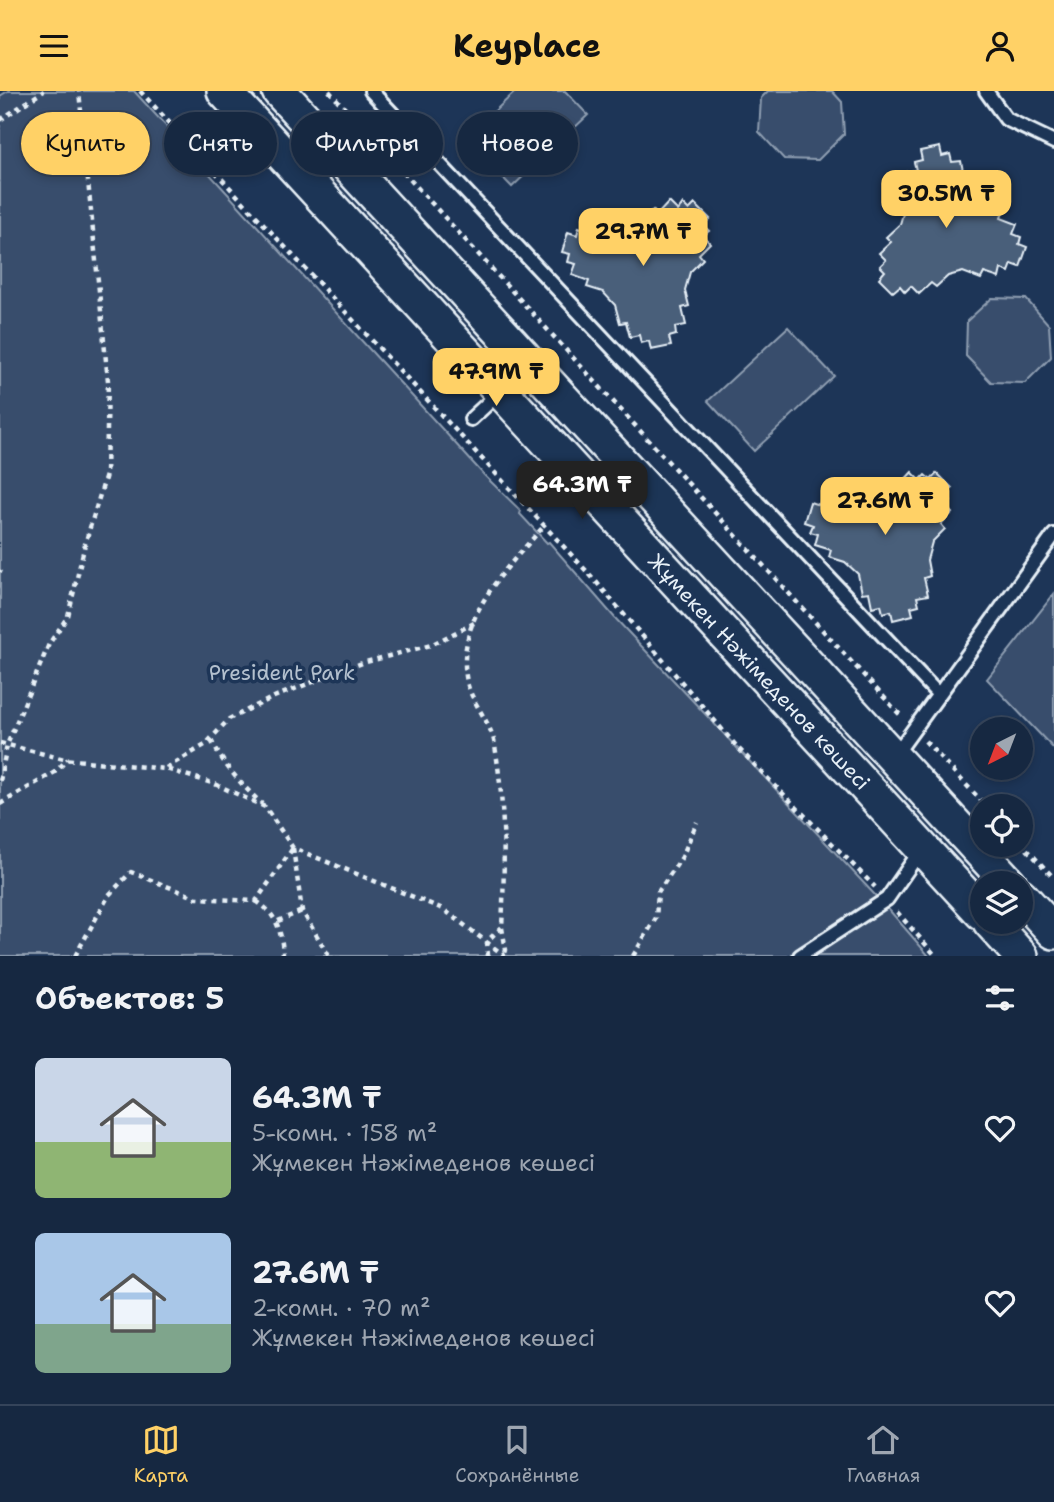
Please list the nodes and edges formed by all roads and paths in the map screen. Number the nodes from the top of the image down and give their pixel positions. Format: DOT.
graph roads {
  1 [pos="44,91"];
  2 [pos="79,91"];
  3 [pos="140,91"];
  4 [pos="224,91"];
  5 [pos="279,91"];
  6 [pos="329,91"];
  7 [pos="370,91"];
  8 [pos="986,91"];
  9 [pos="0,120"];
  10 [pos="1054,142"];
  11 [pos="447,333"];
  12 [pos="501,391"];
  13 [pos="561,397"];
  14 [pos="471,419"];
  15 [pos="544,526"];
  16 [pos="631,533"];
  17 [pos="1054,535"];
  18 [pos="757,610"];
  19 [pos="474,622"];
  20 [pos="938,694"];
  21 [pos="914,730"];
  22 [pos="211,740"];
  23 [pos="0,743"];
  24 [pos="7,745"];
  25 [pos="893,758"];
  26 [pos="68,759"];
  27 [pos="166,769"];
  28 [pos="0,781"];
  29 [pos="975,794"];
  30 [pos="0,804"];
  31 [pos="265,807"];
  32 [pos="697,822"];
  33 [pos="293,848"];
  34 [pos="925,850"];
  35 [pos="1033,856"];
  36 [pos="998,871"];
  37 [pos="1054,878"];
  38 [pos="887,899"];
  39 [pos="970,900"];
  40 [pos="256,901"];
  41 [pos="1033,909"];
  42 [pos="302,911"];
  43 [pos="278,921"];
  44 [pos="502,927"];
  45 [pos="1054,932"];
  46 [pos="1001,934"];
  47 [pos="487,941"];
  48 [pos="75,956"];
  49 [pos="284,956"];
  50 [pos="329,956"];
  51 [pos="488,956"];
  52 [pos="505,956"];
  53 [pos="633,956"];
  54 [pos="800,956"];
  55 [pos="936,956"];
  56 [pos="1021,956"];
  1 -- 9 [label="path"];
  2 -- 24 [label="path"];
  3 -- 15 [label="path"];
  4 -- 11 [label="main road, Жұмекен Нәжімеденов көшесі"];
  5 -- 13 [label="main road, Жұмекен Нәжімеденов көшесі"];
  6 -- 21 [label="path"];
  7 -- 20 [label="lane"];
  8 -- 10 [label="lane"];
  11 -- 12 [label="main road, Жұмекен Нәжімеденов көшесі"];
  11 -- 13 [label="main road"];
  12 -- 14 [label="lane"];
  12 -- 16 [label="main road, Жұмекен Нәжімеденов көшесі"];
  13 -- 18 [label="main road, Жұмекен Нәжімеденов көшесі"];
  15 -- 19 [label="path"];
  15 -- 38 [label="path"];
  16 -- 18 [label="main road"];
  16 -- 34 [label="main road, Жұмекен Нәжімеденов көшесі"];
  17 -- 20 [label="lane"];
  18 -- 25 [label="main road, Жұмекен Нәжімеденов көшесі"];
  19 -- 22 [label="path"];
  19 -- 44 [label="path"];
  20 -- 21 [label="lane"];
  21 -- 25 [label="lane"];
  21 -- 29 [label="path"];
  22 -- 27 [label="path"];
  22 -- 31 [label="path"];
  23 -- 24 [label="path"];
  24 -- 26 [label="path"];
  24 -- 28 [label="path"];
  25 -- 36 [label="main road, Жұмекен Нәжімеденов көшесі"];
  26 -- 27 [label="path"];
  26 -- 30 [label="path"];
  27 -- 31 [label="path"];
  31 -- 33 [label="path"];
  32 -- 53 [label="path"];
  33 -- 40 [label="path"];
  33 -- 42 [label="path"];
  33 -- 47 [label="path"];
  34 -- 38 [label="lane"];
  34 -- 39 [label="main road, Жұмекен Нәжімеденов көшесі"];
  35 -- 37 [label="path"];
  38 -- 54 [label="lane"];
  38 -- 55 [label="path"];
  40 -- 43 [label="path"];
  40 -- 48 [label="path"];
  41 -- 45 [label="main road"];
  42 -- 43 [label="path"];
  42 -- 50 [label="path"];
  43 -- 49 [label="path"];
  44 -- 47 [label="path"];
  44 -- 52 [label="path"];
  46 -- 56 [label="main road"];
  47 -- 51 [label="path"];
  47 -- 52 [label="path"];
}
